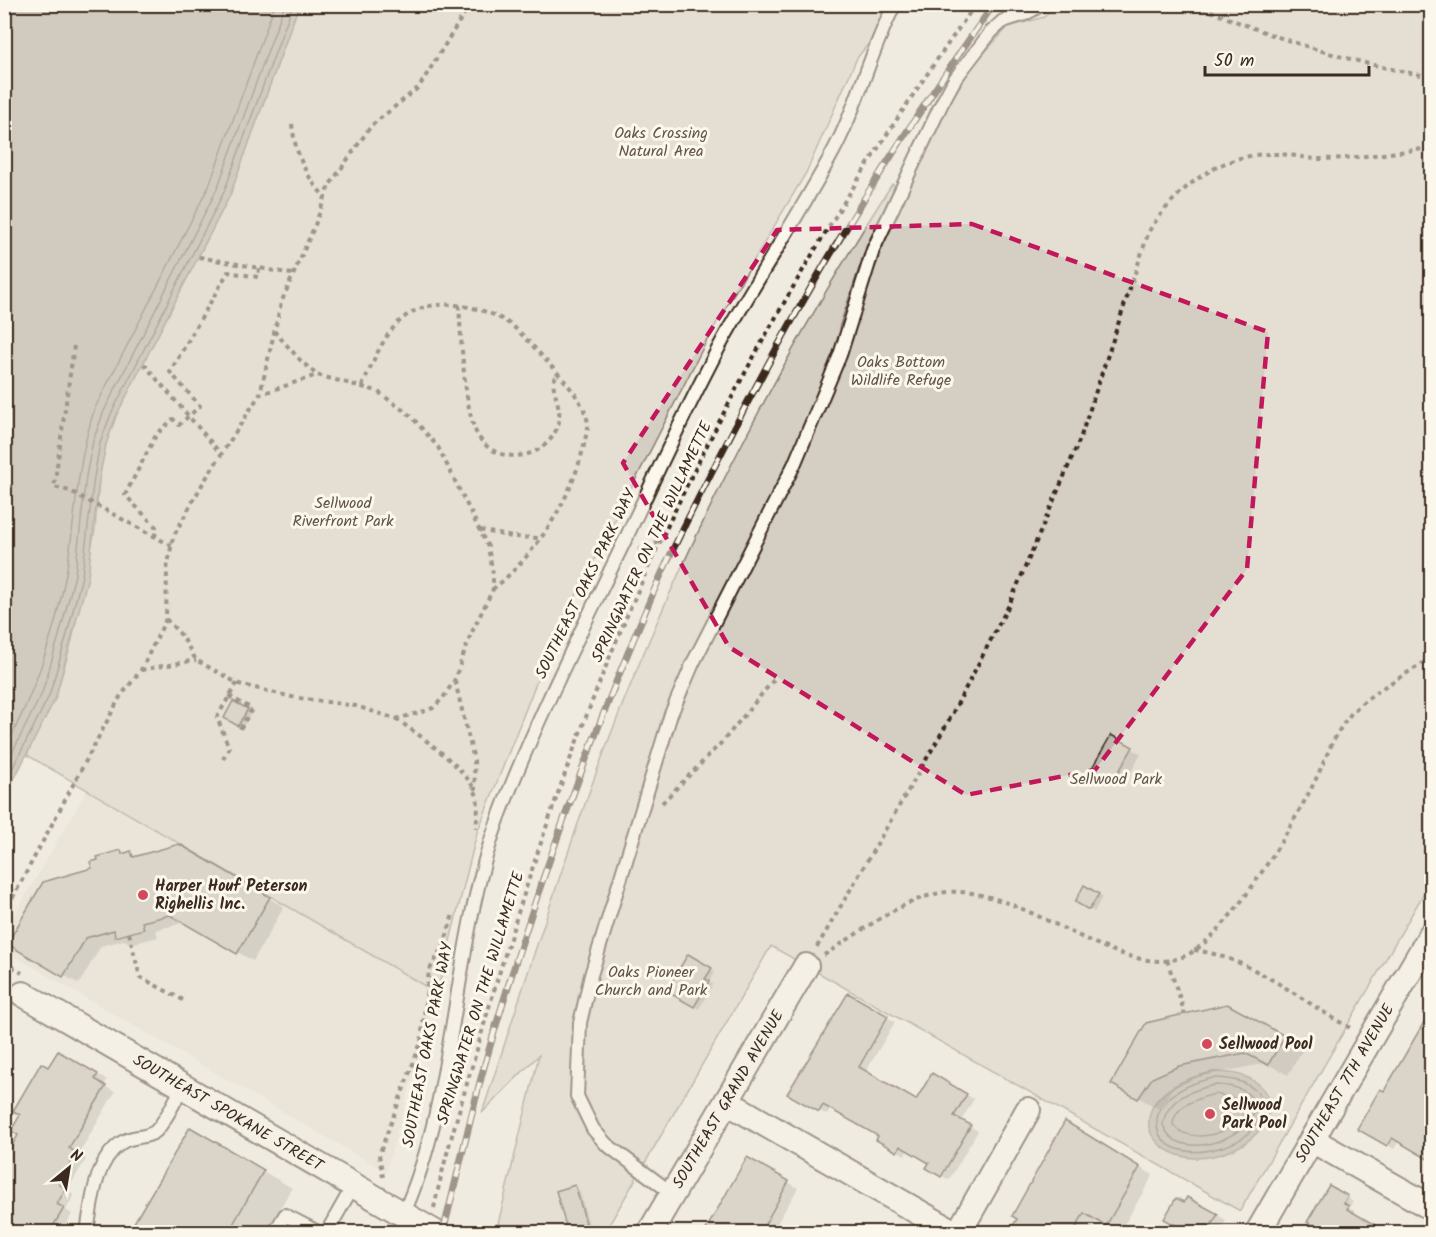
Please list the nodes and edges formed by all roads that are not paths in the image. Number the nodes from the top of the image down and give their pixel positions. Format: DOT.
graph roads {
  1 [pos="895,4"];
  2 [pos="1043,4"];
  3 [pos="1431,933"];
  4 [pos="806,966"];
  5 [pos="26,986"];
  6 [pos="183,1087"];
  7 [pos="727,1102"];
  8 [pos="1029,1110"];
  9 [pos="1312,1140"];
  10 [pos="353,1186"];
  11 [pos="673,1194"];
  12 [pos="1431,1208"];
  13 [pos="403,1215"];
  14 [pos="87,1233"];
  15 [pos="275,1233"];
  16 [pos="318,1233"];
  17 [pos="327,1233"];
  18 [pos="434,1233"];
  19 [pos="650,1233"];
  20 [pos="953,1233"];
  21 [pos="959,1233"];
  22 [pos="1258,1233"];
  1 -- 13 [label="lane, SOUTHEAST OAKS PARK WAY"];
  2 -- 11 [label="lane"];
  3 -- 9 [label="street, SOUTHEAST 7TH AVENUE"];
  4 -- 7 [label="street, SOUTHEAST GRAND AVENUE"];
  5 -- 6 [label="street, SOUTHEAST SPOKANE STREET"];
  6 -- 10 [label="street, SOUTHEAST SPOKANE STREET"];
  6 -- 14 [label="lane"];
  7 -- 11 [label="street, SOUTHEAST GRAND AVENUE"];
  7 -- 20 [label="street"];
  8 -- 21 [label="street"];
  9 -- 12 [label="street"];
  9 -- 22 [label="street, SOUTHEAST 7TH AVENUE"];
  10 -- 13 [label="street, SOUTHEAST SPOKANE STREET"];
  10 -- 17 [label="lane"];
  11 -- 19 [label="street, SOUTHEAST GRAND AVENUE"];
  13 -- 18 [label="street, SOUTHEAST SPOKANE STREET"];
  15 -- 16 [label="lane"];
}
